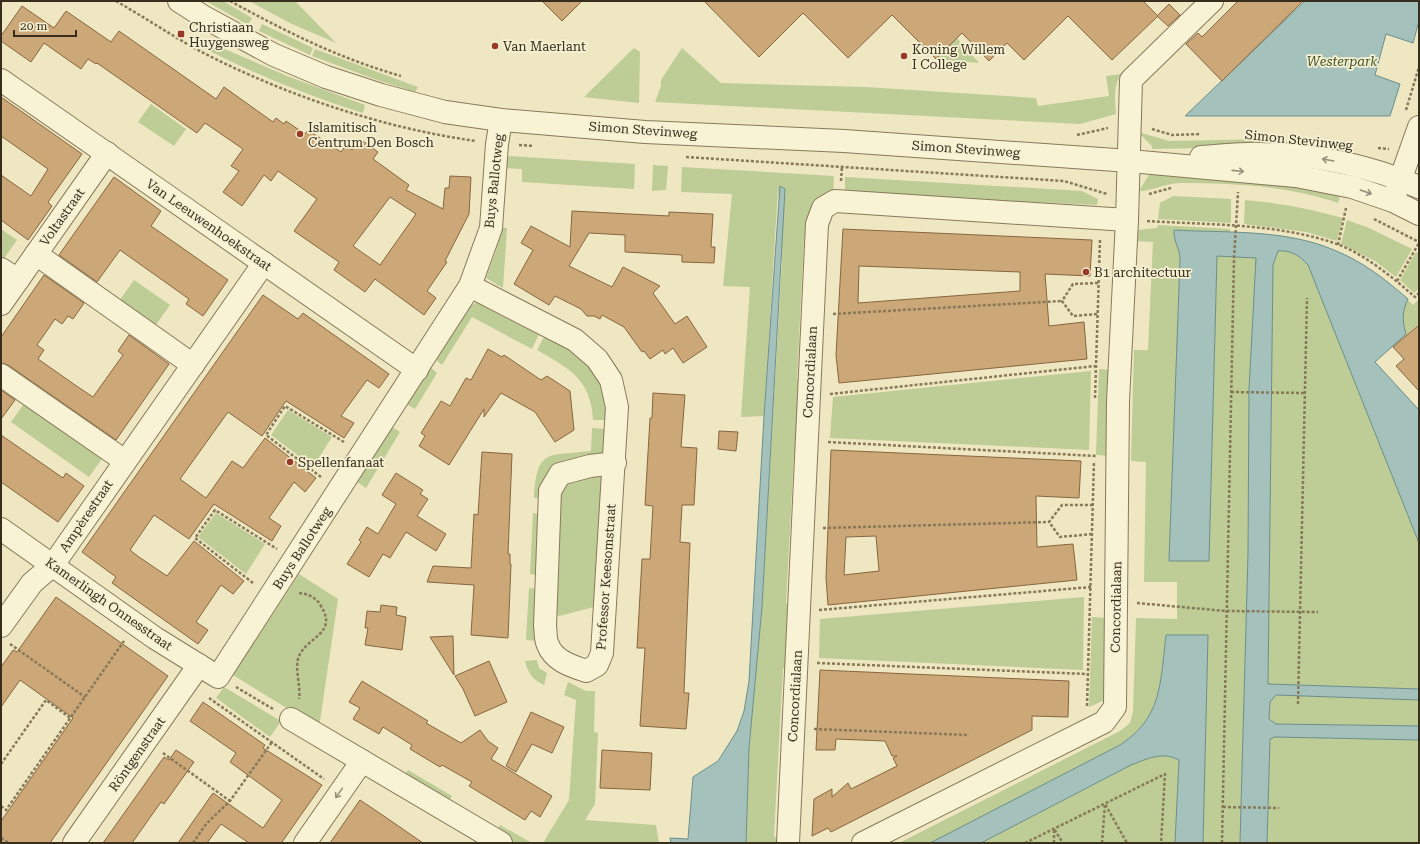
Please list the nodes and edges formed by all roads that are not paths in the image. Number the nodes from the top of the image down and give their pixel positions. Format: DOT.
graph roads {
  1 [pos="179,1"];
  2 [pos="1212,1"];
  3 [pos="1,80"];
  4 [pos="501,120"];
  5 [pos="1419,127"];
  6 [pos="107,153"];
  7 [pos="1130,161"];
  8 [pos="1410,183"];
  9 [pos="1393,201"];
  10 [pos="1419,214"];
  11 [pos="1127,220"];
  12 [pos="36,254"];
  13 [pos="264,263"];
  14 [pos="9,275"];
  15 [pos="470,286"];
  16 [pos="1,304"];
  17 [pos="192,365"];
  18 [pos="417,370"];
  19 [pos="1,374"];
  20 [pos="125,461"];
  21 [pos="615,463"];
  22 [pos="1,529"];
  23 [pos="53,565"];
  24 [pos="4,634"];
  25 [pos="193,673"];
  26 [pos="218,677"];
  27 [pos="291,719"];
  28 [pos="362,761"];
  29 [pos="74,843"];
  30 [pos="305,843"];
  31 [pos="501,843"];
  32 [pos="788,843"];
  33 [pos="863,843"];
  1 -- 4 [label="street, Simon Stevinweg"];
  2 -- 7 [label="street"];
  3 -- 6 [label="street, Van Leeuwenhoekstraat"];
  4 -- 7 [label="street, Simon Stevinweg"];
  4 -- 15 [label="street, Buys Ballotweg"];
  5 -- 8 [label="street"];
  6 -- 12 [label="street, Voltastraat"];
  6 -- 13 [label="street, Van Leeuwenhoekstraat"];
  8 -- 7 [label="street, Simon Stevinweg, one-way"];
  7 -- 9 [label="street, Simon Stevinweg, one-way"];
  7 -- 11 [label="street, Concordialaan"];
  8 -- 9 [label="street"];
  9 -- 10 [label="street, Simon Stevinweg"];
  11 -- 32 [label="street, Concordialaan"];
  11 -- 33 [label="street, Concordialaan"];
  12 -- 14 [label="street, Voltastraat"];
  12 -- 17 [label="street"];
  13 -- 17 [label="street, Ampèrestraat"];
  13 -- 18 [label="street, Van Leeuwenhoekstraat"];
  14 -- 16 [label="street, Voltastraat"];
  15 -- 18 [label="street, Buys Ballotweg"];
  15 -- 21 [label="street, Professor Keesomstraat"];
  17 -- 20 [label="street, Ampèrestraat"];
  18 -- 26 [label="street, Buys Ballotweg"];
  19 -- 20 [label="street"];
  20 -- 23 [label="street, Ampèrestraat"];
  21 -- 21 [label="street, Professor Keesomstraat"];
  22 -- 23 [label="street, Kamerlingh Onnesstraat"];
  23 -- 24 [label="street, Ampèrestraat"];
  23 -- 25 [label="street, Kamerlingh Onnesstraat"];
  25 -- 26 [label="street, Kamerlingh Onnesstraat"];
  25 -- 29 [label="street, Röntgenstraat"];
  27 -- 28 [label="street"];
  28 -- 30 [label="street, one-way"];
  28 -- 31 [label="street"];
}
